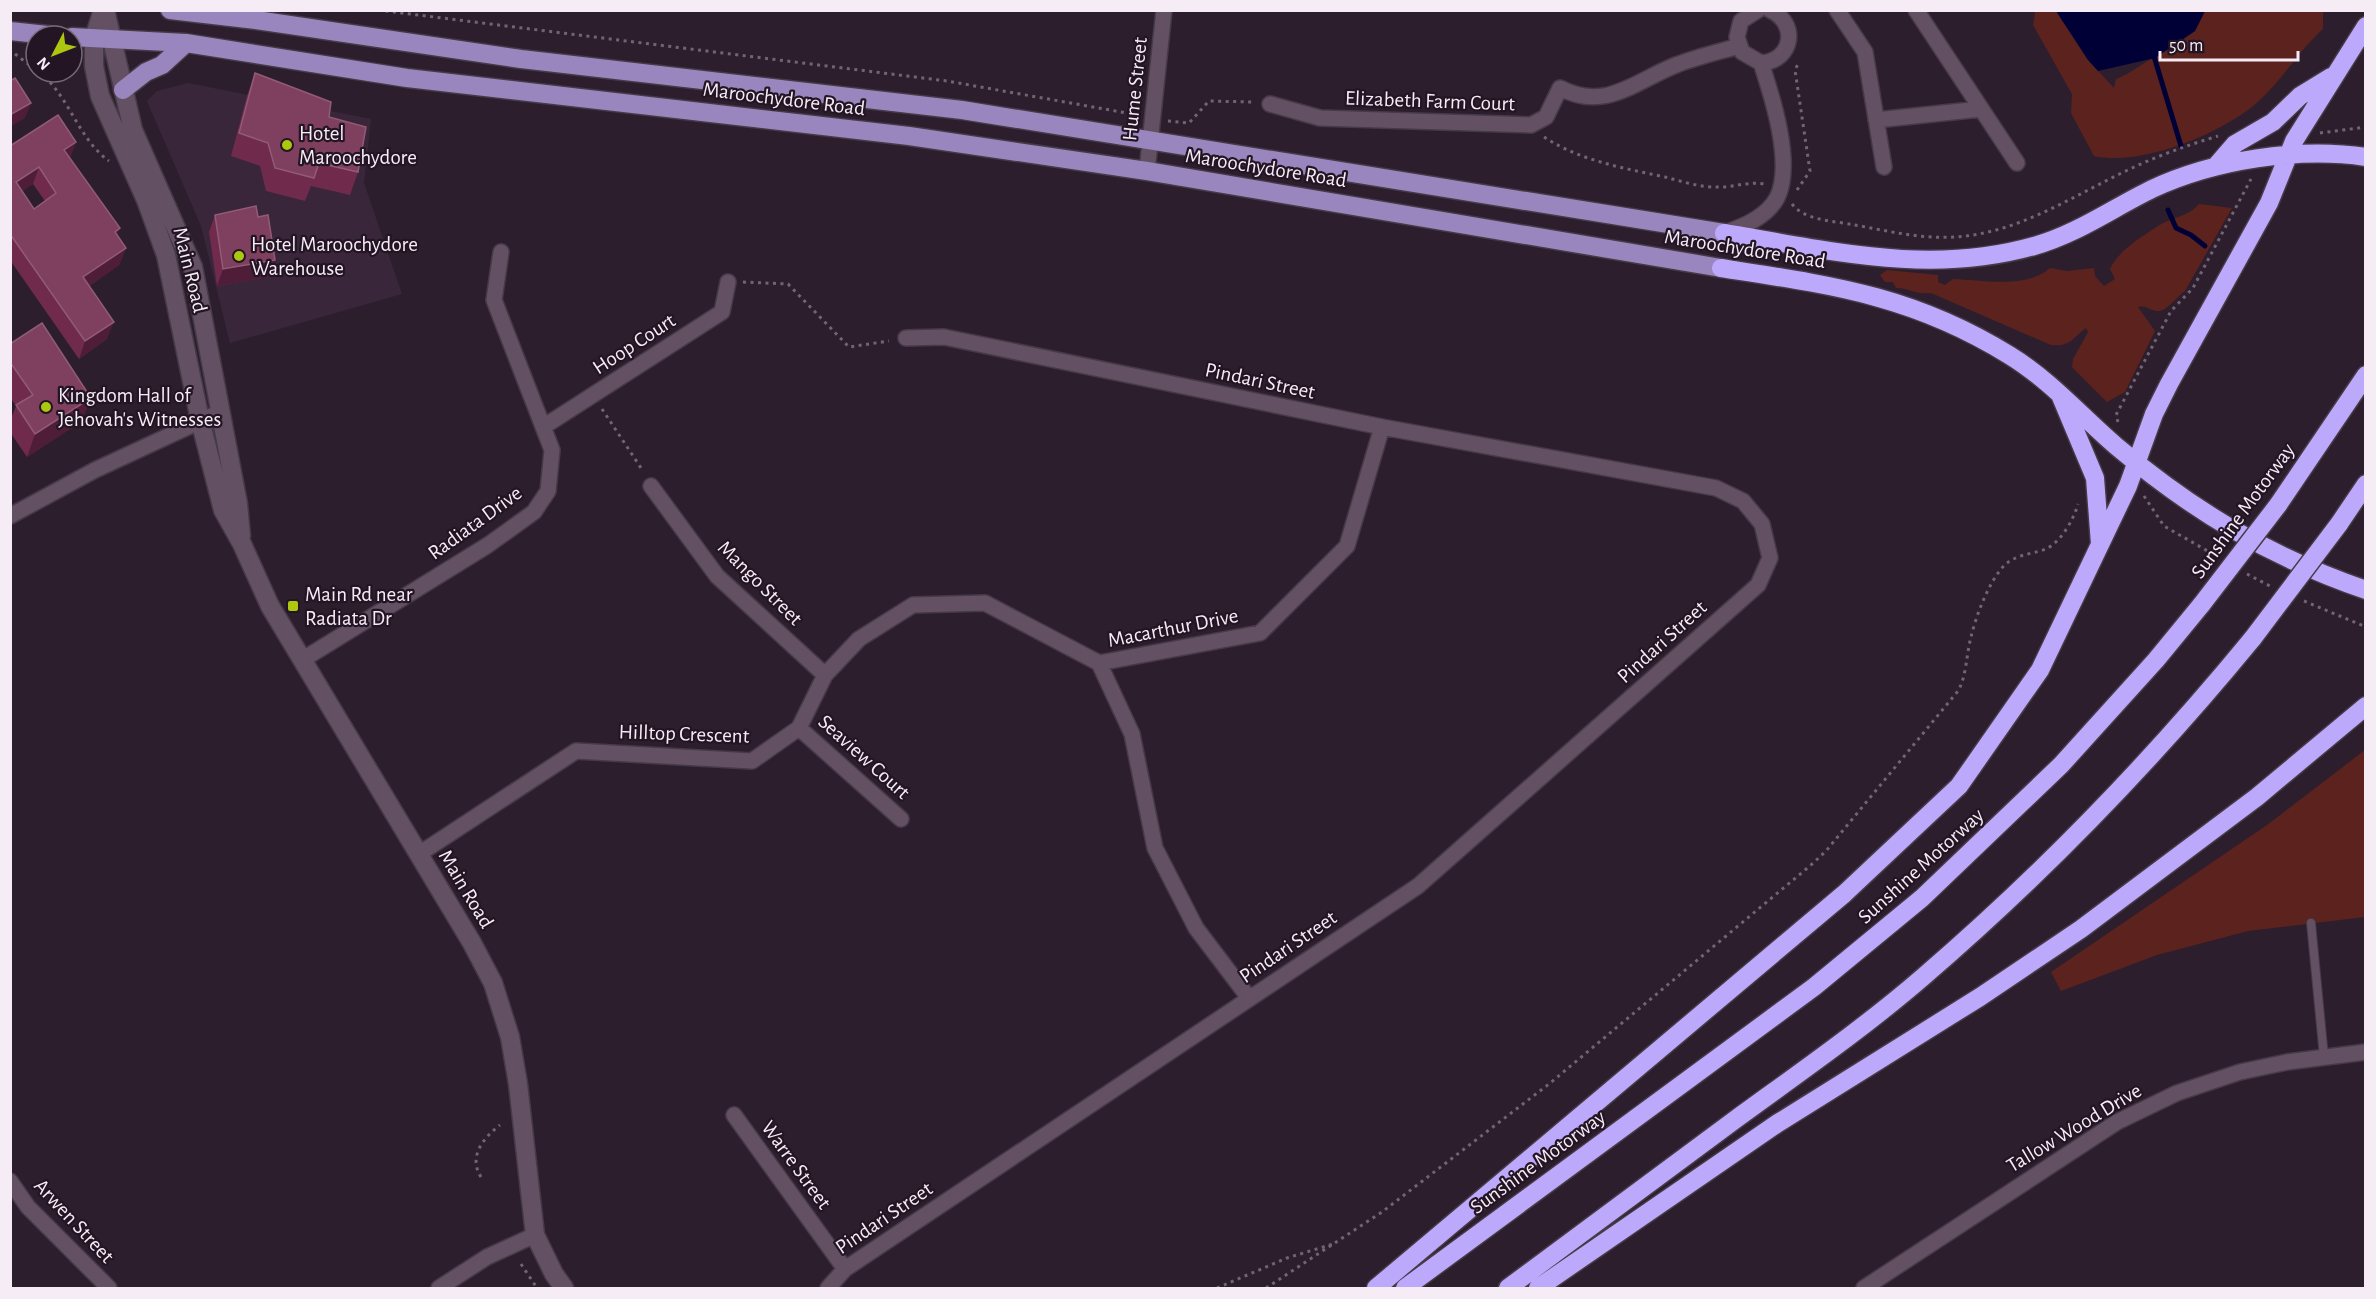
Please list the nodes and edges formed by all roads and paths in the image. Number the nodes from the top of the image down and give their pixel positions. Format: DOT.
graph roads {
  1 [pos="104,10"];
  2 [pos="170,10"];
  3 [pos="378,10"];
  4 [pos="1164,10"];
  5 [pos="1770,10"];
  6 [pos="1837,10"];
  7 [pos="1916,10"];
  8 [pos="1750,12"];
  9 [pos="2366,26"];
  10 [pos="84,38"];
  11 [pos="94,38"];
  12 [pos="114,38"];
  13 [pos="186,43"];
  14 [pos="1738,46"];
  15 [pos="15,54"];
  16 [pos="1802,54"];
  17 [pos="24,61"];
  18 [pos="1761,63"];
  19 [pos="2332,76"];
  20 [pos="52,84"];
  21 [pos="123,90"];
  22 [pos="1270,104"];
  23 [pos="1981,109"];
  24 [pos="1120,110"];
  25 [pos="1876,120"];
  26 [pos="1189,123"];
  27 [pos="1526,125"];
  28 [pos="1151,140"];
  29 [pos="2188,146"];
  30 [pos="2286,157"];
  31 [pos="2366,157"];
  32 [pos="2264,158"];
  33 [pos="110,162"];
  34 [pos="2018,163"];
  35 [pos="2216,166"];
  36 [pos="1884,167"];
  37 [pos="1148,171"];
  38 [pos="1780,188"];
  39 [pos="1791,202"];
  40 [pos="1724,233"];
  41 [pos="501,252"];
  42 [pos="1721,268"];
  43 [pos="728,282"];
  44 [pos="906,338"];
  45 [pos="2366,375"];
  46 [pos="2059,392"];
  47 [pos="592,396"];
  48 [pos="220,412"];
  49 [pos="200,420"];
  50 [pos="543,427"];
  51 [pos="1382,427"];
  52 [pos="2120,427"];
  53 [pos="2136,463"];
  54 [pos="2366,484"];
  55 [pos="651,486"];
  56 [pos="10,516"];
  57 [pos="2070,522"];
  58 [pos="242,544"];
  59 [pos="2100,544"];
  60 [pos="2366,590"];
  61 [pos="302,660"];
  62 [pos="1099,663"];
  63 [pos="825,675"];
  64 [pos="2363,711"];
  65 [pos="799,728"];
  66 [pos="901,819"];
  67 [pos="419,854"];
  68 [pos="2311,923"];
  69 [pos="1249,998"];
  70 [pos="2366,1052"];
  71 [pos="2324,1057"];
  72 [pos="734,1115"];
  73 [pos="500,1125"];
  74 [pos="481,1177"];
  75 [pos="10,1181"];
  76 [pos="535,1235"];
  77 [pos="1336,1243"];
  78 [pos="520,1263"];
  79 [pos="845,1269"];
  80 [pos="109,1288"];
  81 [pos="439,1288"];
  82 [pos="537,1288"];
  83 [pos="564,1288"];
  84 [pos="828,1288"];
  85 [pos="1217,1288"];
  86 [pos="1266,1288"];
  87 [pos="1376,1288"];
  88 [pos="1405,1288"];
  89 [pos="1508,1288"];
  90 [pos="1538,1288"];
  91 [pos="1864,1288"];
  1 -- 11 [label="main road, Main Road"];
  1 -- 12 [label="main road, Main Road"];
  2 -- 28 [label="main road, Maroochydore Road"];
  3 -- 24 [label="path"];
  4 -- 28 [label="street, Hume Street"];
  5 -- 18 [label="street"];
  6 -- 25 [label="street"];
  7 -- 23 [label="street"];
  8 -- 14 [label="street"];
  9 -- 19 [label="highway"];
  10 -- 11 [label="main road, Maroochydore Road"];
  11 -- 12 [label="main road, Maroochydore Road"];
  11 -- 49 [label="main road, Main Road"];
  12 -- 13 [label="main road, Maroochydore Road"];
  12 -- 21 [label="main road, Main Road"];
  13 -- 21 [label="main road"];
  13 -- 37 [label="main road, Maroochydore Road"];
  14 -- 18 [label="street"];
  14 -- 27 [label="street, Elizabeth Farm Court"];
  15 -- 17 [label="path"];
  16 -- 38 [label="path"];
  18 -- 38 [label="street"];
  19 -- 30 [label="highway"];
  19 -- 35 [label="highway"];
  20 -- 33 [label="path"];
  21 -- 48 [label="main road, Main Road"];
  22 -- 26 [label="path"];
  22 -- 27 [label="street, Elizabeth Farm Court"];
  23 -- 25 [label="street"];
  23 -- 34 [label="street"];
  25 -- 36 [label="street"];
  27 -- 38 [label="path"];
  28 -- 37 [label="street, Hume Street"];
  28 -- 40 [label="main road, Maroochydore Road"];
  29 -- 39 [label="path"];
  30 -- 31 [label="highway, Maroochydore Road"];
  30 -- 32 [label="highway, Maroochydore Road"];
  30 -- 53 [label="highway"];
  32 -- 35 [label="highway, Maroochydore Road"];
  32 -- 52 [label="path"];
  35 -- 40 [label="highway, Maroochydore Road"];
  37 -- 42 [label="main road, Maroochydore Road"];
  38 -- 40 [label="street"];
  41 -- 50 [label="street, Radiata Drive"];
  42 -- 46 [label="highway, Maroochydore Road"];
  43 -- 44 [label="path"];
  43 -- 47 [label="street, Hoop Court"];
  44 -- 51 [label="street, Pindari Street"];
  45 -- 88 [label="highway, Sunshine Motorway, bridge"];
  46 -- 53 [label="highway, Maroochydore Road"];
  46 -- 59 [label="highway"];
  47 -- 50 [label="street, Hoop Court"];
  47 -- 55 [label="path"];
  48 -- 49 [label="street"];
  48 -- 58 [label="main road, Main Road"];
  49 -- 56 [label="street"];
  49 -- 58 [label="main road, Main Road"];
  50 -- 61 [label="street, Radiata Drive"];
  51 -- 62 [label="street, Macarthur Drive"];
  51 -- 69 [label="street, Pindari Street"];
  53 -- 59 [label="highway"];
  53 -- 60 [label="highway, Maroochydore Road"];
  54 -- 89 [label="highway, bridge"];
  55 -- 63 [label="street, Mango Street"];
  57 -- 77 [label="path"];
  58 -- 61 [label="main road, Main Road"];
  59 -- 87 [label="highway"];
  61 -- 67 [label="main road, Main Road"];
  62 -- 63 [label="street, Hilltop Crescent"];
  62 -- 69 [label="street"];
  63 -- 65 [label="street, Hilltop Crescent"];
  64 -- 90 [label="highway"];
  65 -- 66 [label="street, Seaview Court"];
  65 -- 67 [label="street, Hilltop Crescent"];
  67 -- 76 [label="main road, Main Road"];
  68 -- 71 [label="lane"];
  69 -- 79 [label="street, Pindari Street"];
  70 -- 71 [label="street, Tallow Wood Drive"];
  71 -- 91 [label="street, Tallow Wood Drive"];
  72 -- 79 [label="street, Warre Street"];
  73 -- 74 [label="path"];
  75 -- 80 [label="street, Arwen Street"];
  76 -- 81 [label="street"];
  76 -- 83 [label="main road, Main Road"];
  77 -- 85 [label="path"];
  77 -- 86 [label="path"];
  78 -- 82 [label="path"];
  79 -- 84 [label="street, Pindari Street"];
}
